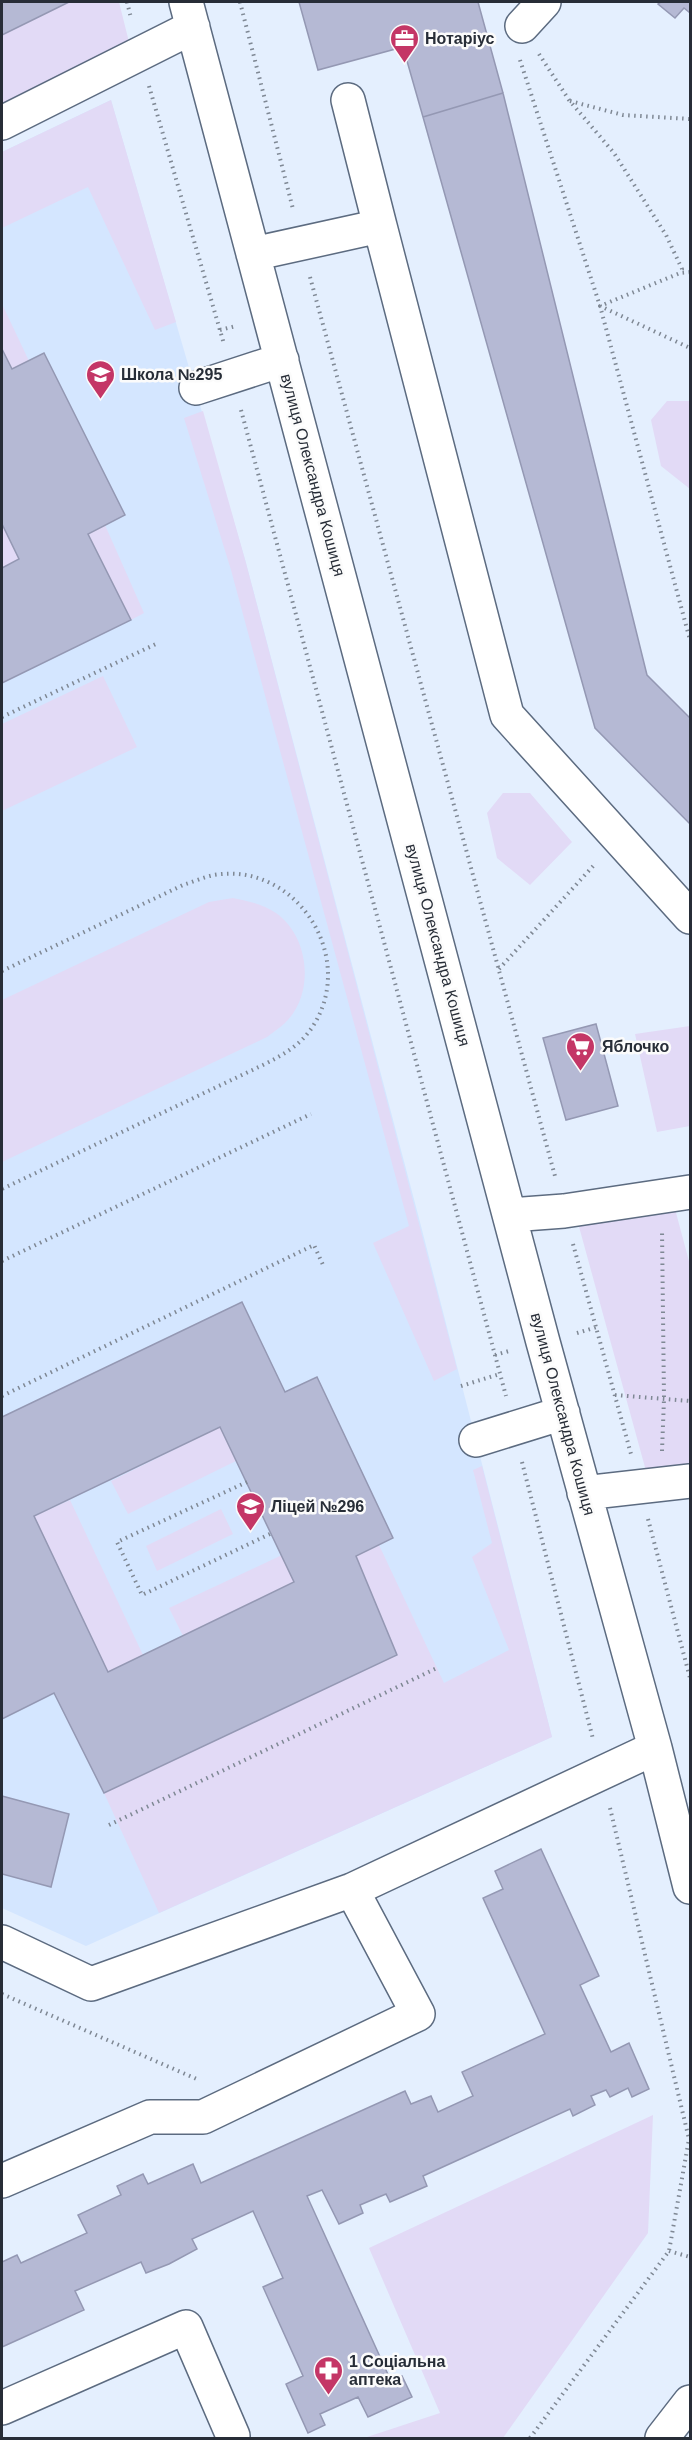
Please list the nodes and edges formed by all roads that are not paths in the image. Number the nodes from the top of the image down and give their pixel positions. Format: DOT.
graph roads {
  1 [pos="544,2"];
  2 [pos="190,14"];
  3 [pos="521,42"];
  4 [pos="348,100"];
  5 [pos="2,123"];
  6 [pos="380,226"];
  7 [pos="253,254"];
  8 [pos="282,360"];
  9 [pos="196,388"];
  10 [pos="690,917"];
  11 [pos="676,1194"];
  12 [pos="510,1215"];
  13 [pos="563,1413"];
  14 [pos="476,1440"];
  15 [pos="664,1484"];
  16 [pos="585,1493"];
  17 [pos="655,1748"];
  18 [pos="690,1887"];
  19 [pos="352,1890"];
  20 [pos="2,1942"];
  21 [pos="2,2181"];
  22 [pos="690,2402"];
  23 [pos="2,2408"];
  24 [pos="233,2436"];
  25 [pos="662,2439"];
  1 -- 3 [label="street"];
  2 -- 5 [label="street"];
  2 -- 7 [label="street, вулиця Олександра Кошиця"];
  4 -- 6 [label="street"];
  6 -- 7 [label="street"];
  6 -- 10 [label="street"];
  7 -- 8 [label="street, вулиця Олександра Кошиця"];
  8 -- 9 [label="street"];
  8 -- 12 [label="street, вулиця Олександра Кошиця"];
  11 -- 12 [label="street"];
  12 -- 13 [label="street, вулиця Олександра Кошиця"];
  13 -- 14 [label="street"];
  13 -- 16 [label="street, вулиця Олександра Кошиця"];
  15 -- 16 [label="street"];
  16 -- 17 [label="street, вулиця Олександра Кошиця"];
  17 -- 18 [label="street, вулиця Олександра Кошиця"];
  17 -- 19 [label="street"];
  19 -- 20 [label="street"];
  19 -- 21 [label="street"];
  22 -- 25 [label="street"];
  23 -- 24 [label="street"];
}
